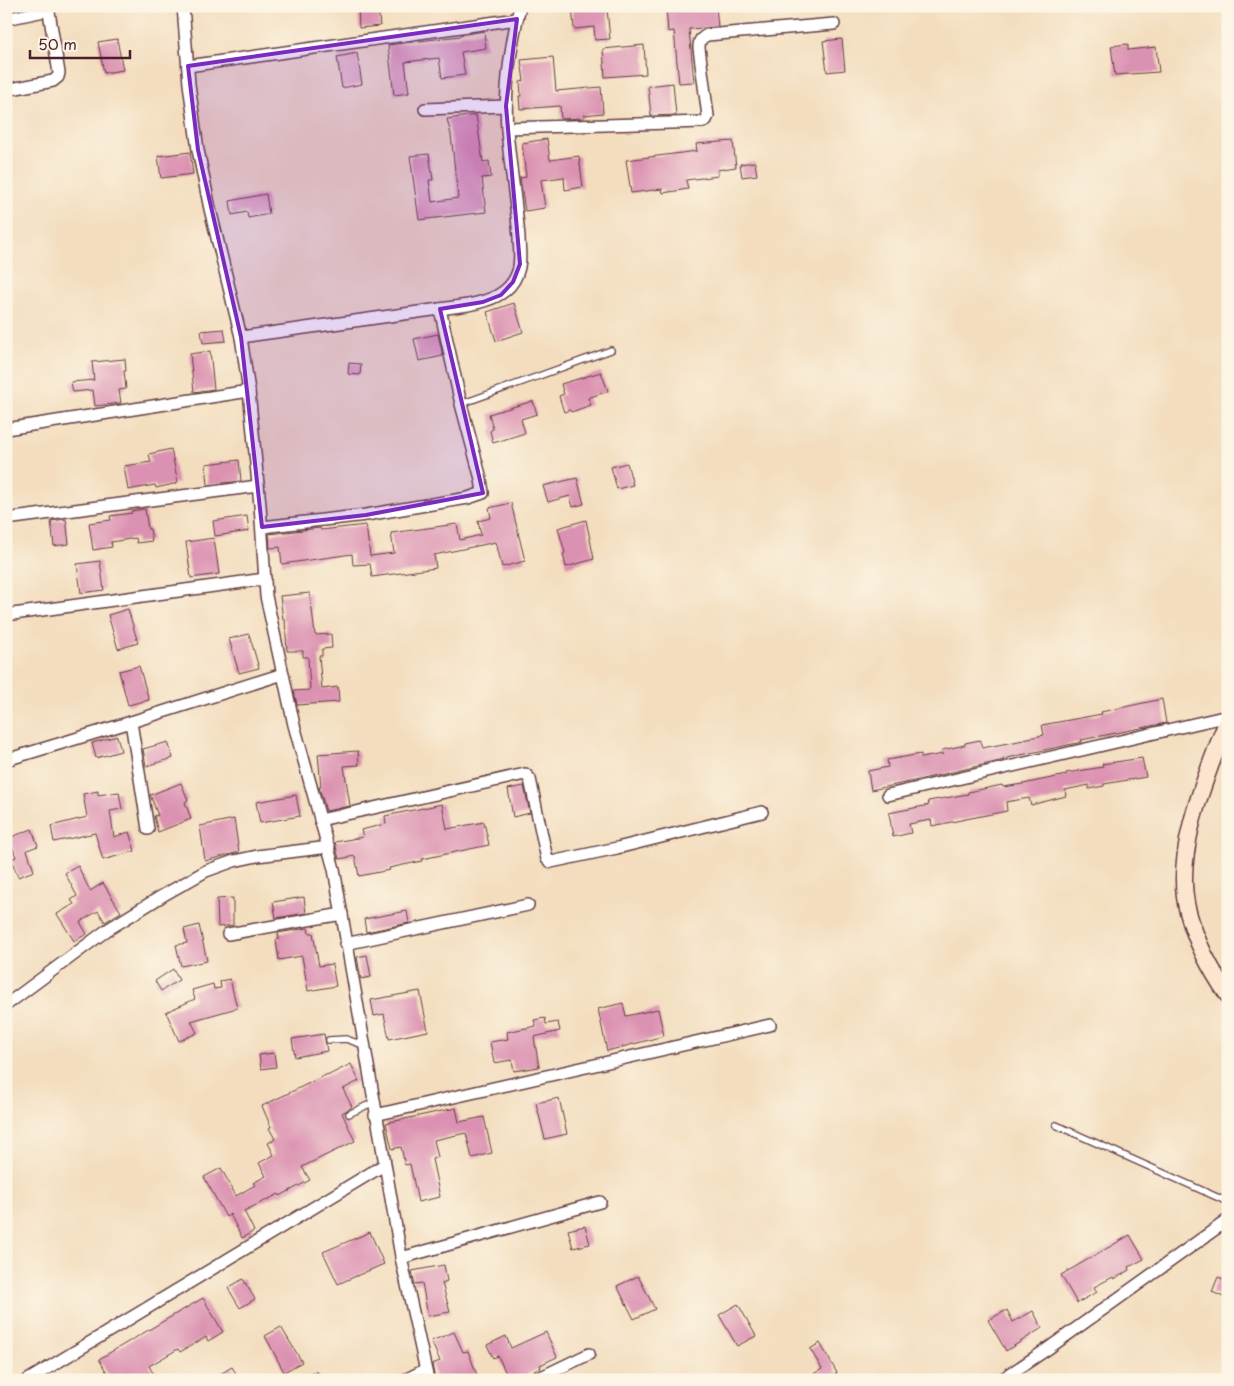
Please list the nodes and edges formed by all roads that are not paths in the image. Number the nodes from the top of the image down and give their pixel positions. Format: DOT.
graph roads {
  1 [pos="183,6"];
  2 [pos="49,8"];
  3 [pos="517,10"];
  4 [pos="6,19"];
  5 [pos="834,24"];
  6 [pos="188,66"];
  7 [pos="6,90"];
  8 [pos="506,106"];
  9 [pos="425,109"];
  10 [pos="507,128"];
  11 [pos="440,309"];
  12 [pos="241,337"];
  13 [pos="611,350"];
  14 [pos="249,391"];
  15 [pos="461,404"];
  16 [pos="6,429"];
  17 [pos="258,486"];
  18 [pos="6,518"];
  19 [pos="262,527"];
  20 [pos="265,579"];
  21 [pos="6,614"];
  22 [pos="283,674"];
  23 [pos="1228,718"];
  24 [pos="131,722"];
  25 [pos="6,760"];
  26 [pos="888,795"];
  27 [pos="762,812"];
  28 [pos="320,820"];
  29 [pos="148,829"];
  30 [pos="329,848"];
  31 [pos="528,905"];
  32 [pos="342,914"];
  33 [pos="228,934"];
  34 [pos="346,944"];
  35 [pos="1228,995"];
  36 [pos="6,1006"];
  37 [pos="770,1025"];
  38 [pos="330,1040"];
  39 [pos="363,1045"];
  40 [pos="374,1102"];
  41 [pos="349,1114"];
  42 [pos="376,1115"];
  43 [pos="1056,1125"];
  44 [pos="384,1165"];
  45 [pos="600,1202"];
  46 [pos="1228,1202"];
  47 [pos="1228,1220"];
  48 [pos="401,1258"];
  49 [pos="589,1354"];
  50 [pos="427,1375"];
  51 [pos="28,1380"];
  52 [pos="310,1380"];
  53 [pos="316,1380"];
  54 [pos="405,1380"];
  55 [pos="535,1380"];
  56 [pos="1001,1380"];
  1 -- 6 [label="street"];
  2 -- 4 [label="street"];
  2 -- 7 [label="street"];
  3 -- 6 [label="street"];
  3 -- 8 [label="street"];
  5 -- 10 [label="street"];
  6 -- 12 [label="street"];
  8 -- 9 [label="street"];
  8 -- 10 [label="street"];
  10 -- 11 [label="street"];
  11 -- 12 [label="street"];
  11 -- 15 [label="street"];
  12 -- 14 [label="street"];
  13 -- 15 [label="lane"];
  14 -- 16 [label="street"];
  14 -- 17 [label="street"];
  15 -- 19 [label="street"];
  17 -- 18 [label="street"];
  17 -- 19 [label="street"];
  19 -- 20 [label="street"];
  20 -- 21 [label="street"];
  20 -- 22 [label="street"];
  22 -- 24 [label="street"];
  22 -- 28 [label="street"];
  23 -- 26 [label="street"];
  23 -- 35 [label="street"];
  24 -- 25 [label="street"];
  24 -- 29 [label="street"];
  27 -- 28 [label="street"];
  28 -- 30 [label="street"];
  30 -- 32 [label="street"];
  30 -- 36 [label="street"];
  31 -- 34 [label="street"];
  32 -- 33 [label="street"];
  32 -- 34 [label="street"];
  34 -- 39 [label="street"];
  37 -- 42 [label="street"];
  38 -- 39 [label="lane"];
  39 -- 40 [label="street"];
  40 -- 41 [label="lane"];
  40 -- 42 [label="street"];
  42 -- 44 [label="street"];
  43 -- 46 [label="lane"];
  44 -- 48 [label="street"];
  44 -- 51 [label="street"];
  45 -- 48 [label="street"];
  47 -- 56 [label="street"];
  48 -- 50 [label="street"];
  49 -- 55 [label="street"];
  50 -- 54 [label="street"];
  52 -- 53 [label="street"];
}
